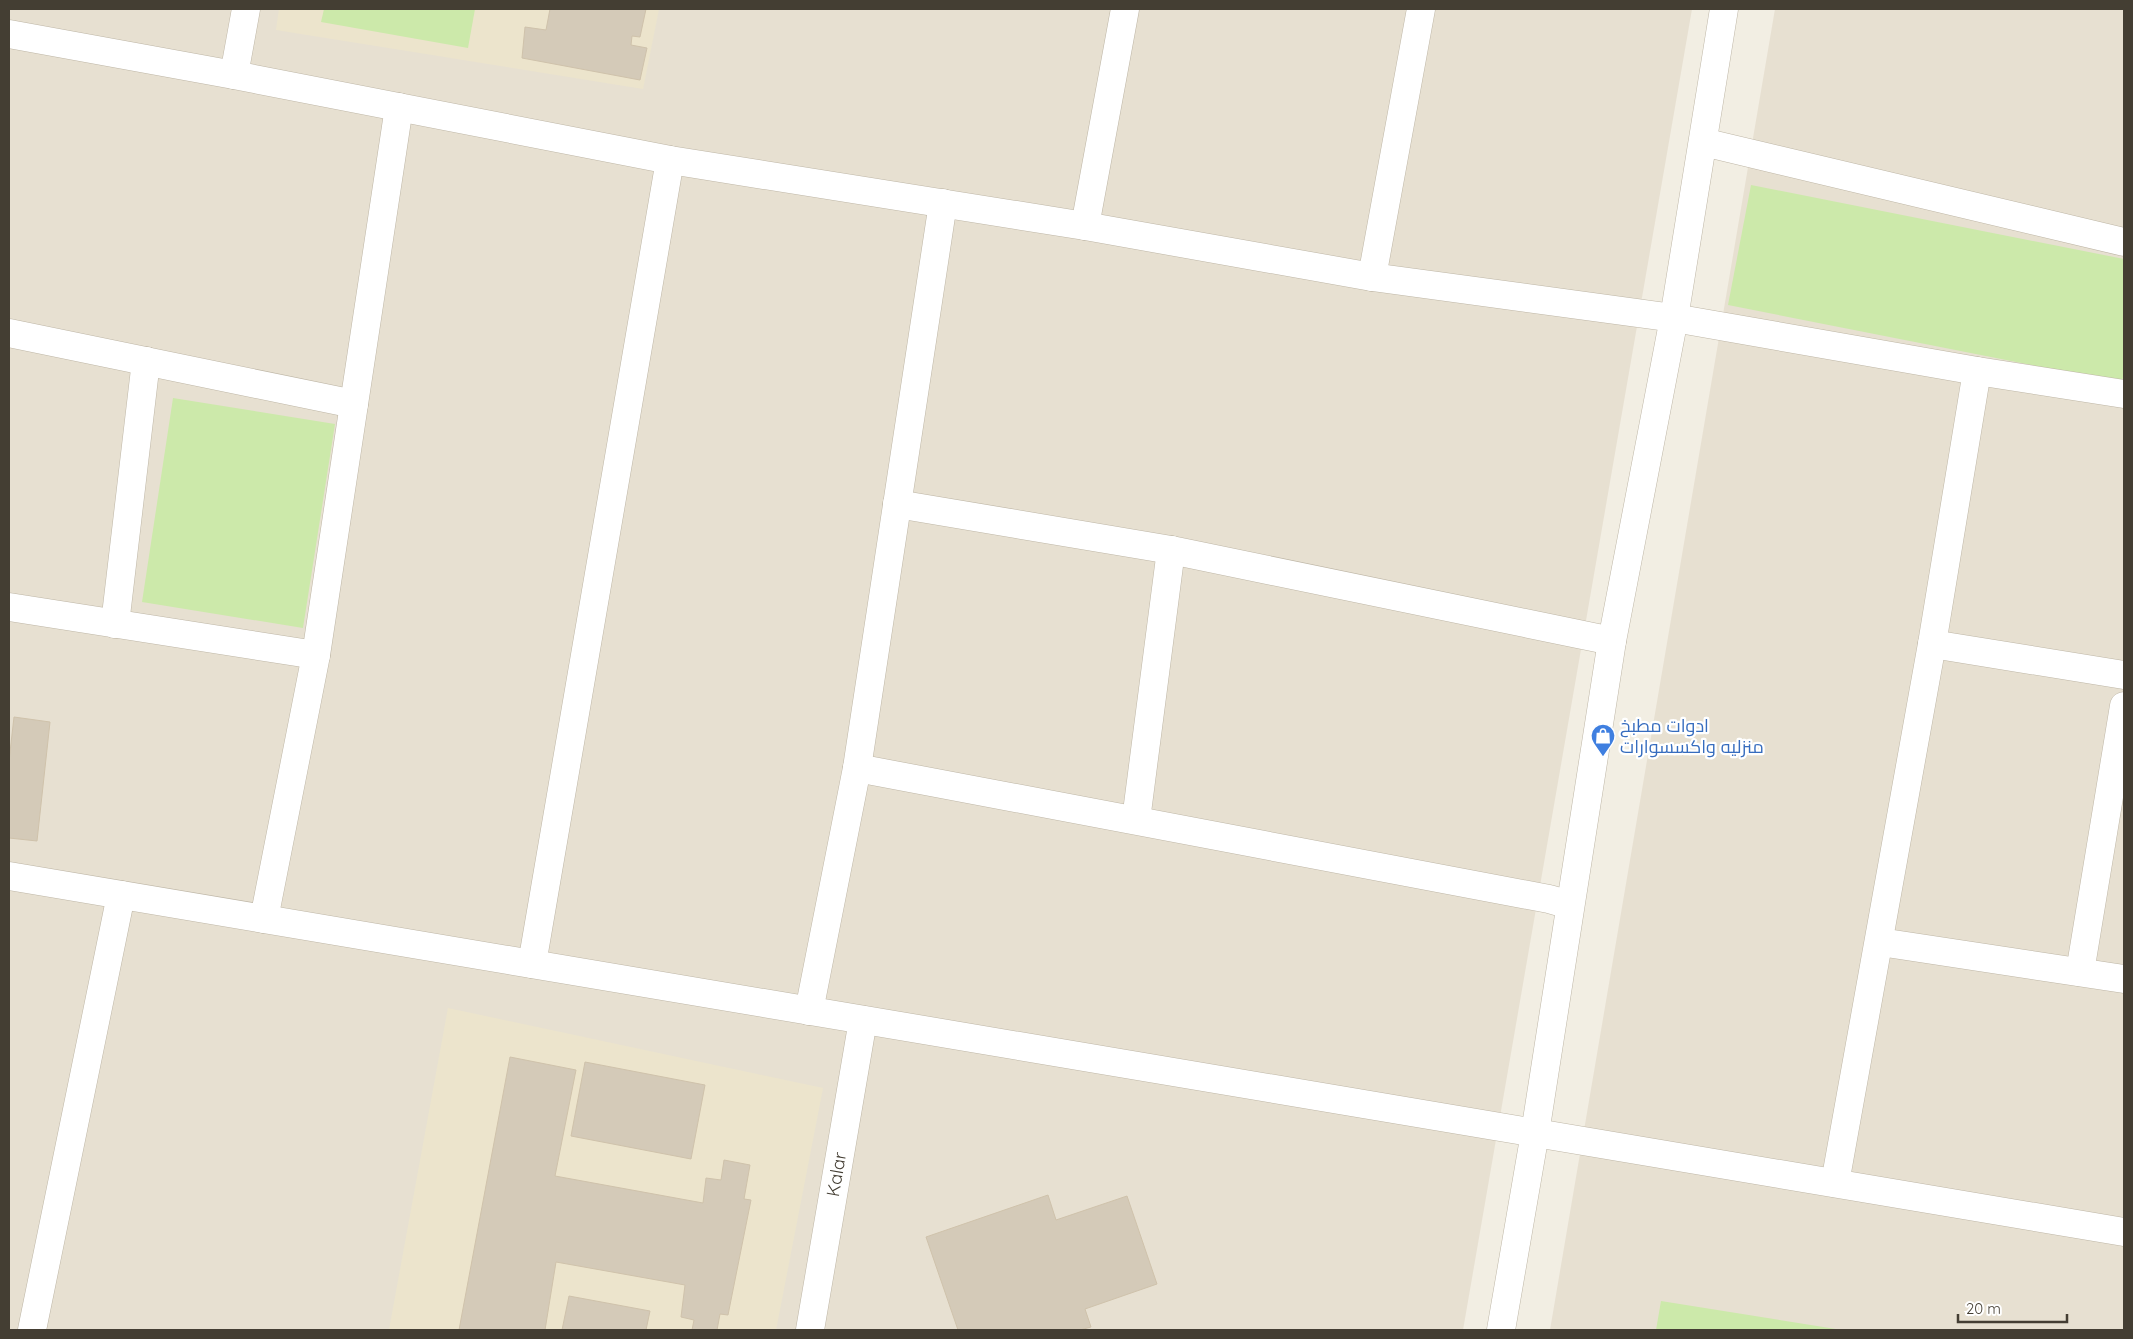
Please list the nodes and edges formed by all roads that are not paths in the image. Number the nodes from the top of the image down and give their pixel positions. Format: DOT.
graph roads {
  1 [pos="246,9"];
  2 [pos="1125,9"];
  3 [pos="1421,9"];
  4 [pos="1724,9"];
  5 [pos="9,34"];
  6 [pos="234,75"];
  7 [pos="399,107"];
  8 [pos="1703,142"];
  9 [pos="670,160"];
  10 [pos="943,204"];
  11 [pos="1085,226"];
  12 [pos="2124,242"];
  13 [pos="1372,277"];
  14 [pos="1674,318"];
  15 [pos="9,333"];
  16 [pos="146,361"];
  17 [pos="1977,371"];
  18 [pos="2124,394"];
  19 [pos="354,404"];
  20 [pos="897,504"];
  21 [pos="1171,550"];
  22 [pos="9,608"];
  23 [pos="116,624"];
  24 [pos="1612,641"];
  25 [pos="1932,644"];
  26 [pos="316,655"];
  27 [pos="2124,675"];
  28 [pos="2124,706"];
  29 [pos="857,768"];
  30 [pos="1136,820"];
  31 [pos="9,876"];
  32 [pos="121,895"];
  33 [pos="1570,905"];
  34 [pos="264,919"];
  35 [pos="1880,942"];
  36 [pos="532,964"];
  37 [pos="2080,972"];
  38 [pos="2124,979"];
  39 [pos="809,1011"];
  40 [pos="863,1020"];
  41 [pos="1534,1133"];
  42 [pos="1836,1183"];
  43 [pos="2124,1232"];
  44 [pos="32,1330"];
  45 [pos="810,1330"];
  46 [pos="1501,1330"];
  1 -- 6 [label="street"];
  2 -- 11 [label="street"];
  3 -- 13 [label="street"];
  4 -- 8 [label="street"];
  5 -- 6 [label="street"];
  6 -- 7 [label="street"];
  7 -- 9 [label="street"];
  7 -- 19 [label="street"];
  8 -- 12 [label="street"];
  8 -- 14 [label="street"];
  9 -- 10 [label="street"];
  9 -- 36 [label="street"];
  10 -- 11 [label="street"];
  10 -- 20 [label="street"];
  11 -- 13 [label="street"];
  13 -- 14 [label="street"];
  14 -- 17 [label="street"];
  14 -- 24 [label="street"];
  15 -- 16 [label="street"];
  16 -- 19 [label="street"];
  16 -- 23 [label="street"];
  17 -- 18 [label="street"];
  17 -- 25 [label="street"];
  19 -- 26 [label="street"];
  20 -- 21 [label="street"];
  20 -- 29 [label="street"];
  21 -- 24 [label="street"];
  21 -- 30 [label="street"];
  22 -- 23 [label="street"];
  23 -- 26 [label="street"];
  24 -- 33 [label="street"];
  25 -- 27 [label="street"];
  25 -- 35 [label="street"];
  26 -- 34 [label="street"];
  28 -- 37 [label="street"];
  29 -- 30 [label="street"];
  29 -- 39 [label="street"];
  30 -- 33 [label="street"];
  31 -- 32 [label="street"];
  32 -- 34 [label="street"];
  32 -- 44 [label="street"];
  33 -- 41 [label="street"];
  34 -- 36 [label="street"];
  35 -- 37 [label="street"];
  35 -- 42 [label="street"];
  36 -- 39 [label="street"];
  37 -- 38 [label="street"];
  39 -- 40 [label="street"];
  40 -- 41 [label="street"];
  40 -- 45 [label="street, Kalar"];
  41 -- 42 [label="street"];
  41 -- 46 [label="street"];
  42 -- 43 [label="street"];
}
